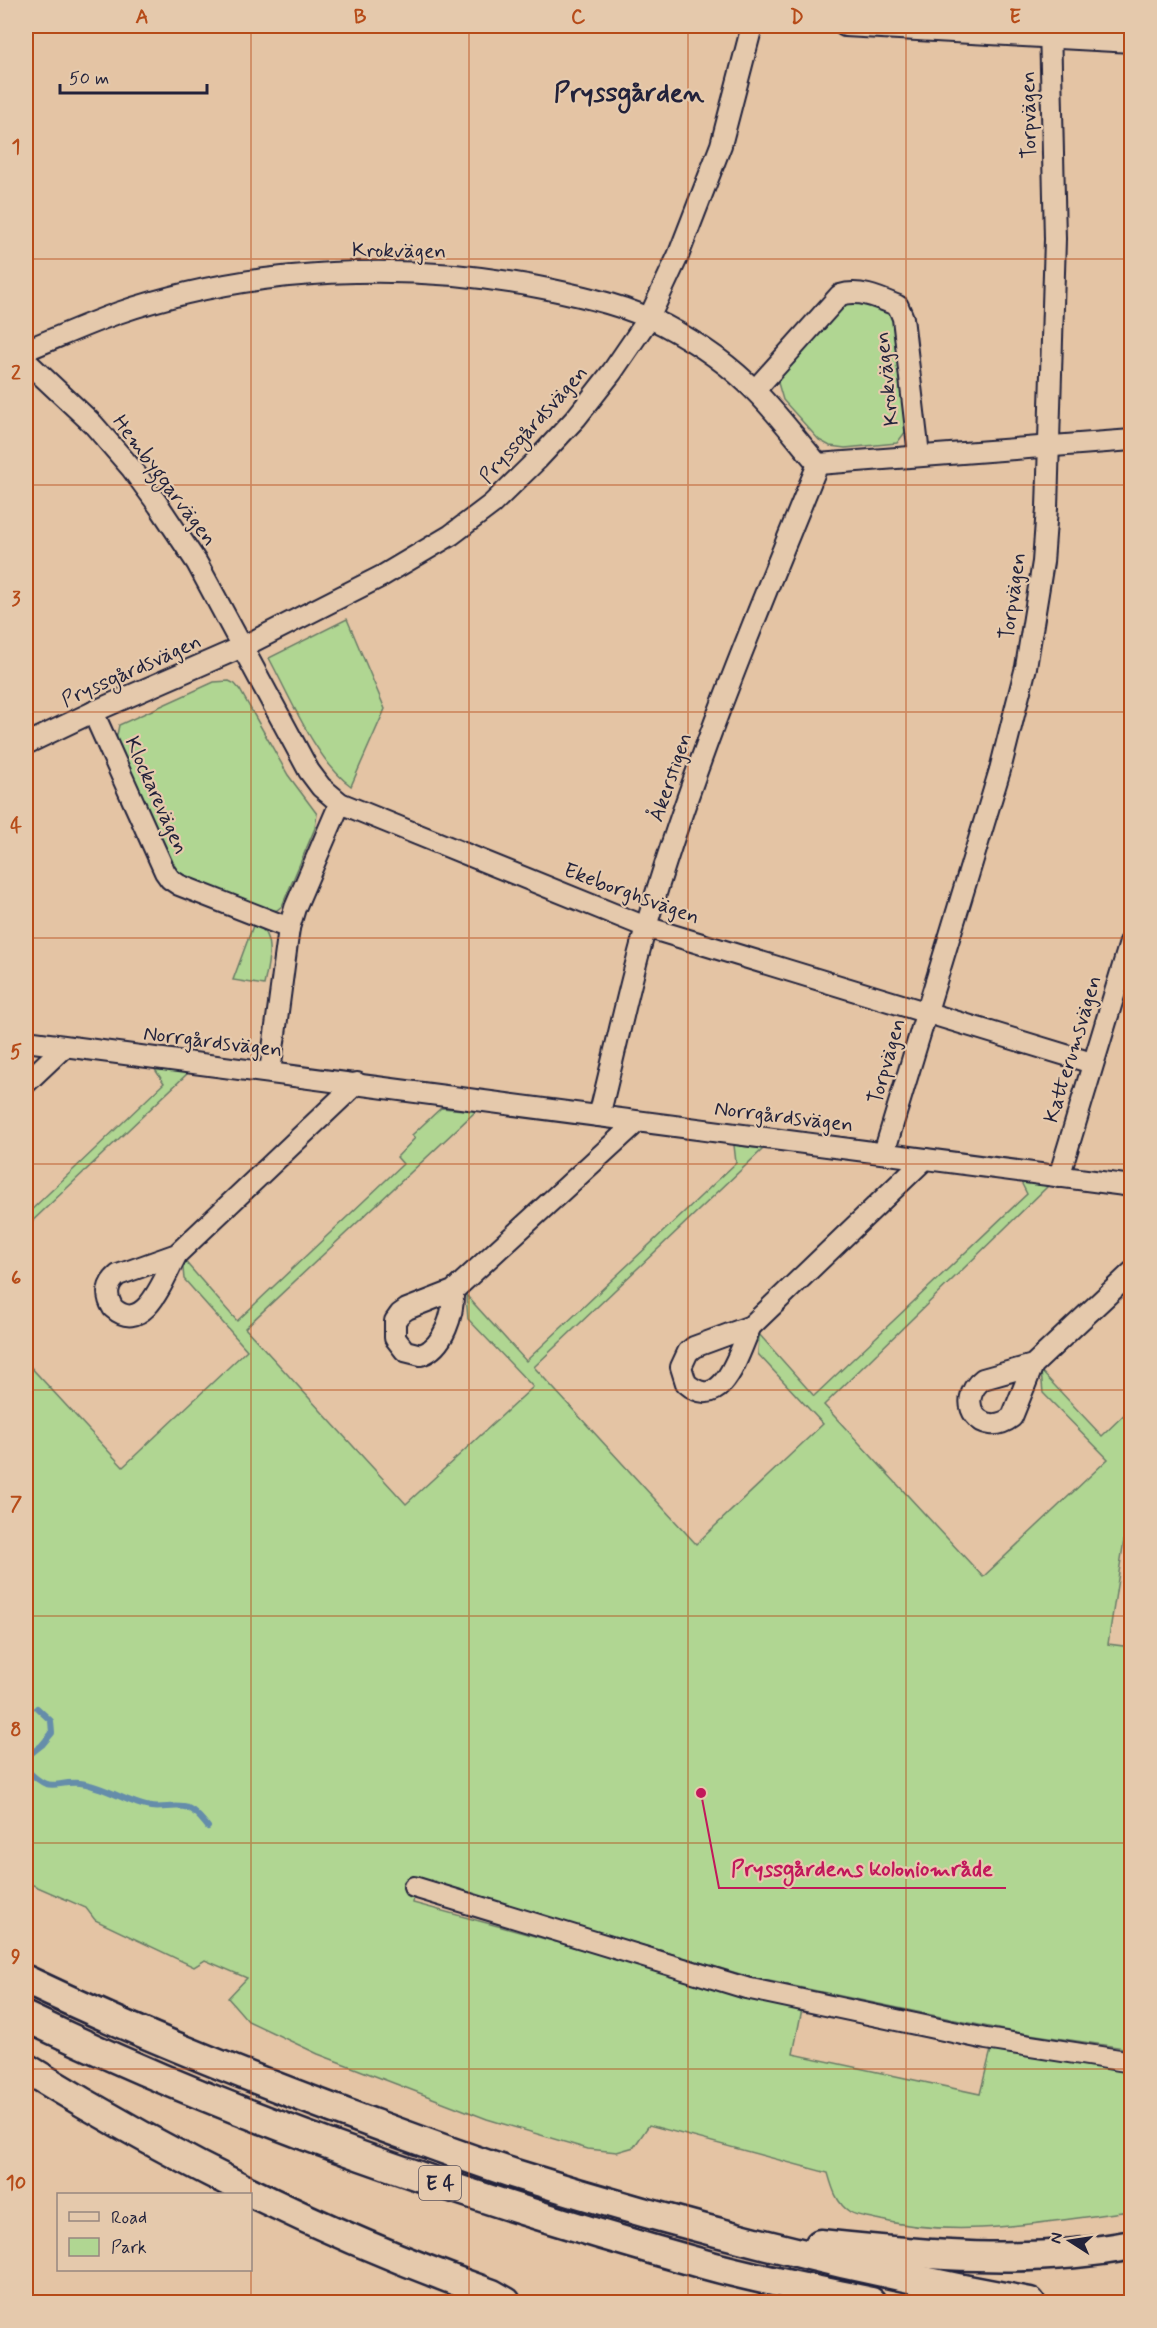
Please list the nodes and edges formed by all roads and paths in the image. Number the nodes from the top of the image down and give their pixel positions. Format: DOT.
graph roads {
  1 [pos="752,26"];
  2 [pos="845,26"];
  3 [pos="1050,31"];
  4 [pos="1131,42"];
  5 [pos="649,318"];
  6 [pos="26,350"];
  7 [pos="26,361"];
  8 [pos="755,390"];
  9 [pos="1131,440"];
  10 [pos="1049,446"];
  11 [pos="919,455"];
  12 [pos="818,464"];
  13 [pos="242,647"];
  14 [pos="93,712"];
  15 [pos="26,744"];
  16 [pos="340,803"];
  17 [pos="646,927"];
  18 [pos="289,928"];
  19 [pos="1131,936"];
  20 [pos="926,1012"];
  21 [pos="26,1041"];
  22 [pos="64,1047"];
  23 [pos="1092,1063"];
  24 [pos="270,1072"];
  25 [pos="26,1083"];
  26 [pos="357,1083"];
  27 [pos="599,1116"];
  28 [pos="638,1122"];
  29 [pos="884,1153"];
  30 [pos="925,1159"];
  31 [pos="1059,1177"];
  32 [pos="1131,1186"];
  33 [pos="177,1254"];
  34 [pos="1131,1272"];
  35 [pos="453,1291"];
  36 [pos="751,1326"];
  37 [pos="1033,1365"];
  38 [pos="414,1887"];
  39 [pos="26,1980"];
  40 [pos="26,2017"];
  41 [pos="1131,2062"];
  42 [pos="26,2067"];
  43 [pos="251,2193"];
  44 [pos="252,2194"];
  45 [pos="721,2234"];
  46 [pos="1131,2245"];
  47 [pos="506,2302"];
  48 [pos="871,2302"];
  49 [pos="1030,2302"];
  1 -- 5 [label="street, Pryssgårdsvägen"];
  2 -- 3 [label="street"];
  3 -- 4 [label="street"];
  3 -- 10 [label="street, Torpvägen"];
  5 -- 6 [label="street, Krokvägen"];
  5 -- 8 [label="street, Krokvägen"];
  5 -- 13 [label="street, Pryssgårdsvägen"];
  7 -- 13 [label="street, Hembyggarvägen"];
  8 -- 11 [label="street, Krokvägen"];
  8 -- 12 [label="street, Krokvägen"];
  9 -- 10 [label="street, Krokvägen"];
  10 -- 11 [label="street, Krokvägen"];
  10 -- 20 [label="street, Torpvägen"];
  11 -- 12 [label="street, Krokvägen"];
  12 -- 17 [label="street, Åkerstigen"];
  13 -- 14 [label="street, Pryssgårdsvägen"];
  13 -- 16 [label="street, Ekeborghsvägen"];
  14 -- 15 [label="street, Pryssgårdsvägen"];
  14 -- 18 [label="street, Klockarevägen"];
  16 -- 17 [label="street, Ekeborghsvägen"];
  16 -- 18 [label="street"];
  17 -- 20 [label="street, Ekeborghsvägen"];
  17 -- 27 [label="street, Åkerstigen"];
  18 -- 24 [label="street"];
  19 -- 23 [label="street, Katterumsvägen"];
  20 -- 23 [label="street, Ekeborghsvägen"];
  20 -- 29 [label="street, Torpvägen"];
  21 -- 22 [label="street, Norrgårdsvägen"];
  22 -- 24 [label="street, Norrgårdsvägen"];
  22 -- 25 [label="street"];
  23 -- 31 [label="street, Katterumsvägen"];
  24 -- 26 [label="street, Norrgårdsvägen"];
  26 -- 27 [label="street, Norrgårdsvägen"];
  26 -- 33 [label="street"];
  27 -- 28 [label="street, Norrgårdsvägen"];
  28 -- 29 [label="street, Norrgårdsvägen"];
  28 -- 35 [label="street"];
  29 -- 30 [label="street, Norrgårdsvägen"];
  30 -- 31 [label="street, Norrgårdsvägen"];
  30 -- 36 [label="street"];
  31 -- 32 [label="street, Norrgårdsvägen"];
  34 -- 37 [label="street"];
  38 -- 41 [label="street"];
  39 -- 45 [label="highway, E 4"];
  40 -- 48 [label="highway, E 4"];
  42 -- 43 [label="highway"];
  44 -- 47 [label="highway"];
  45 -- 46 [label="highway"];
  45 -- 49 [label="highway, E 4"];
}
